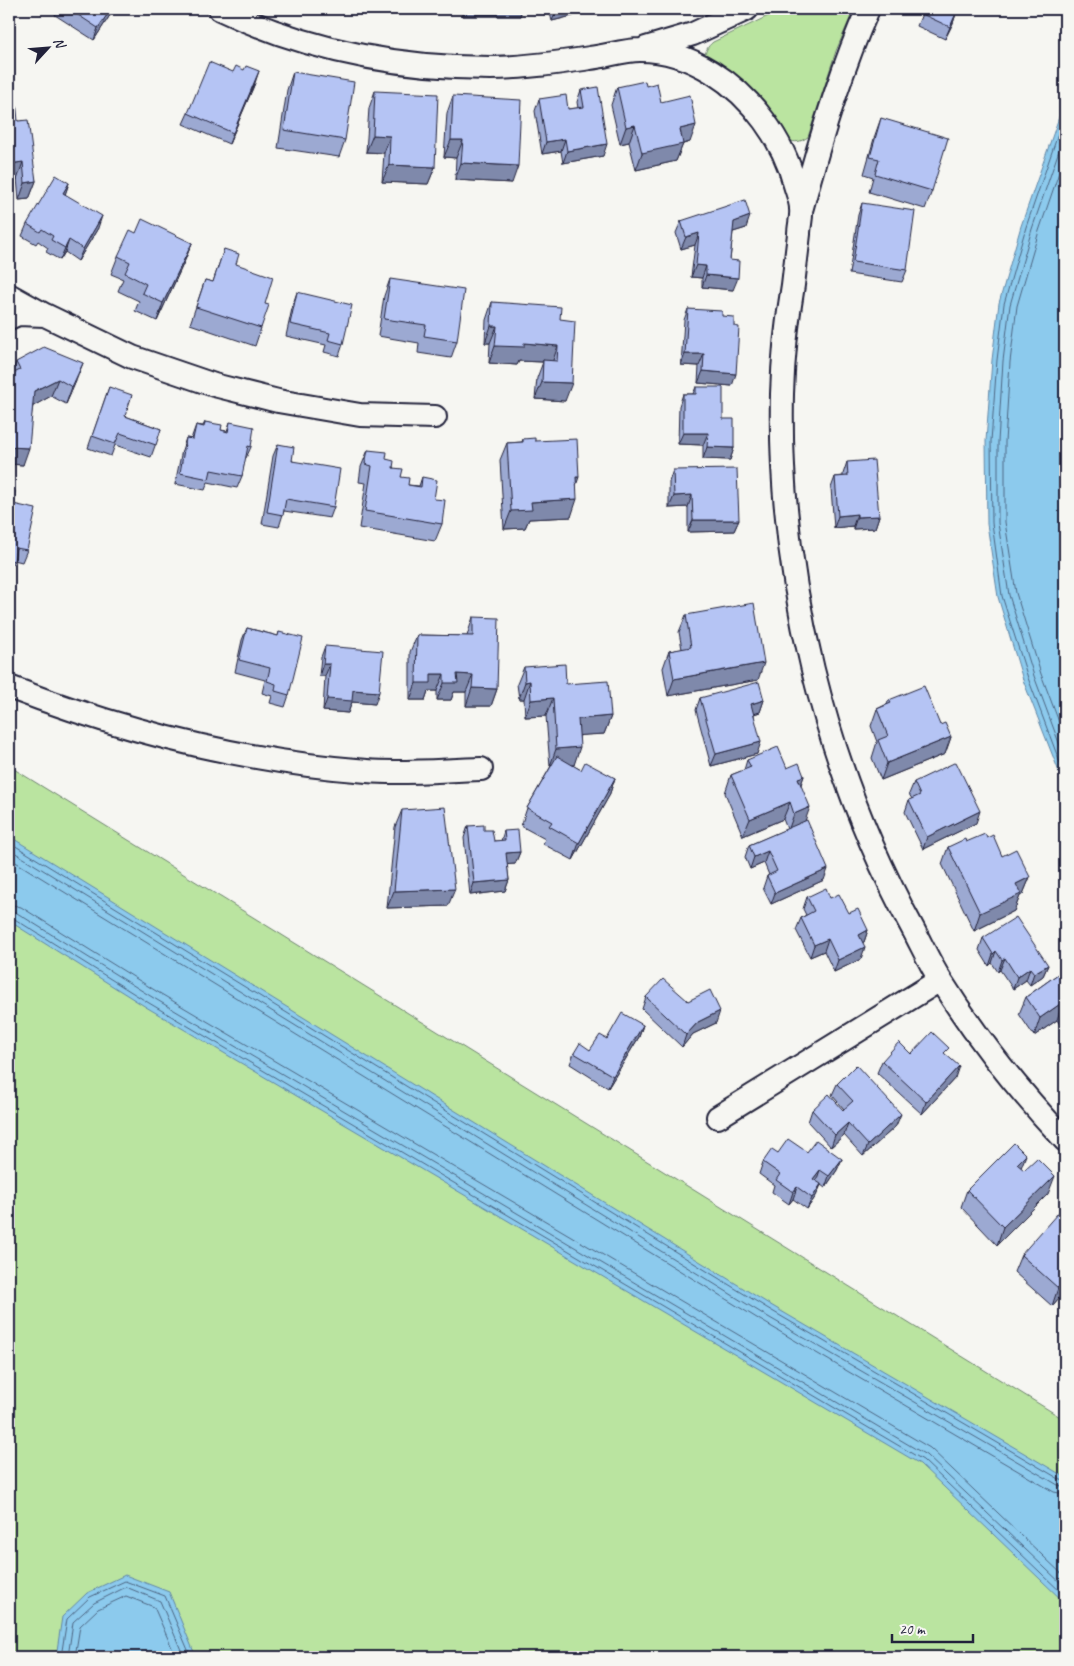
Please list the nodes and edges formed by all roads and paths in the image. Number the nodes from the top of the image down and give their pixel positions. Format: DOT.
graph roads {
  1 [pos="220,9"];
  2 [pos="747,9"];
  3 [pos="868,9"];
  4 [pos="640,50"];
  5 [pos="801,208"];
  6 [pos="9,295"];
  7 [pos="45,315"];
  8 [pos="9,318"];
  9 [pos="435,417"];
  10 [pos="9,688"];
  11 [pos="480,769"];
  12 [pos="940,980"];
  13 [pos="718,1117"];
  14 [pos="1065,1140"];
  1 -- 4 [label="street"];
  2 -- 4 [label="street"];
  3 -- 5 [label="street"];
  4 -- 5 [label="street"];
  5 -- 12 [label="street"];
  6 -- 7 [label="street"];
  7 -- 8 [label="street"];
  7 -- 9 [label="street"];
  10 -- 11 [label="street"];
  12 -- 13 [label="street"];
  12 -- 14 [label="street"];
}
